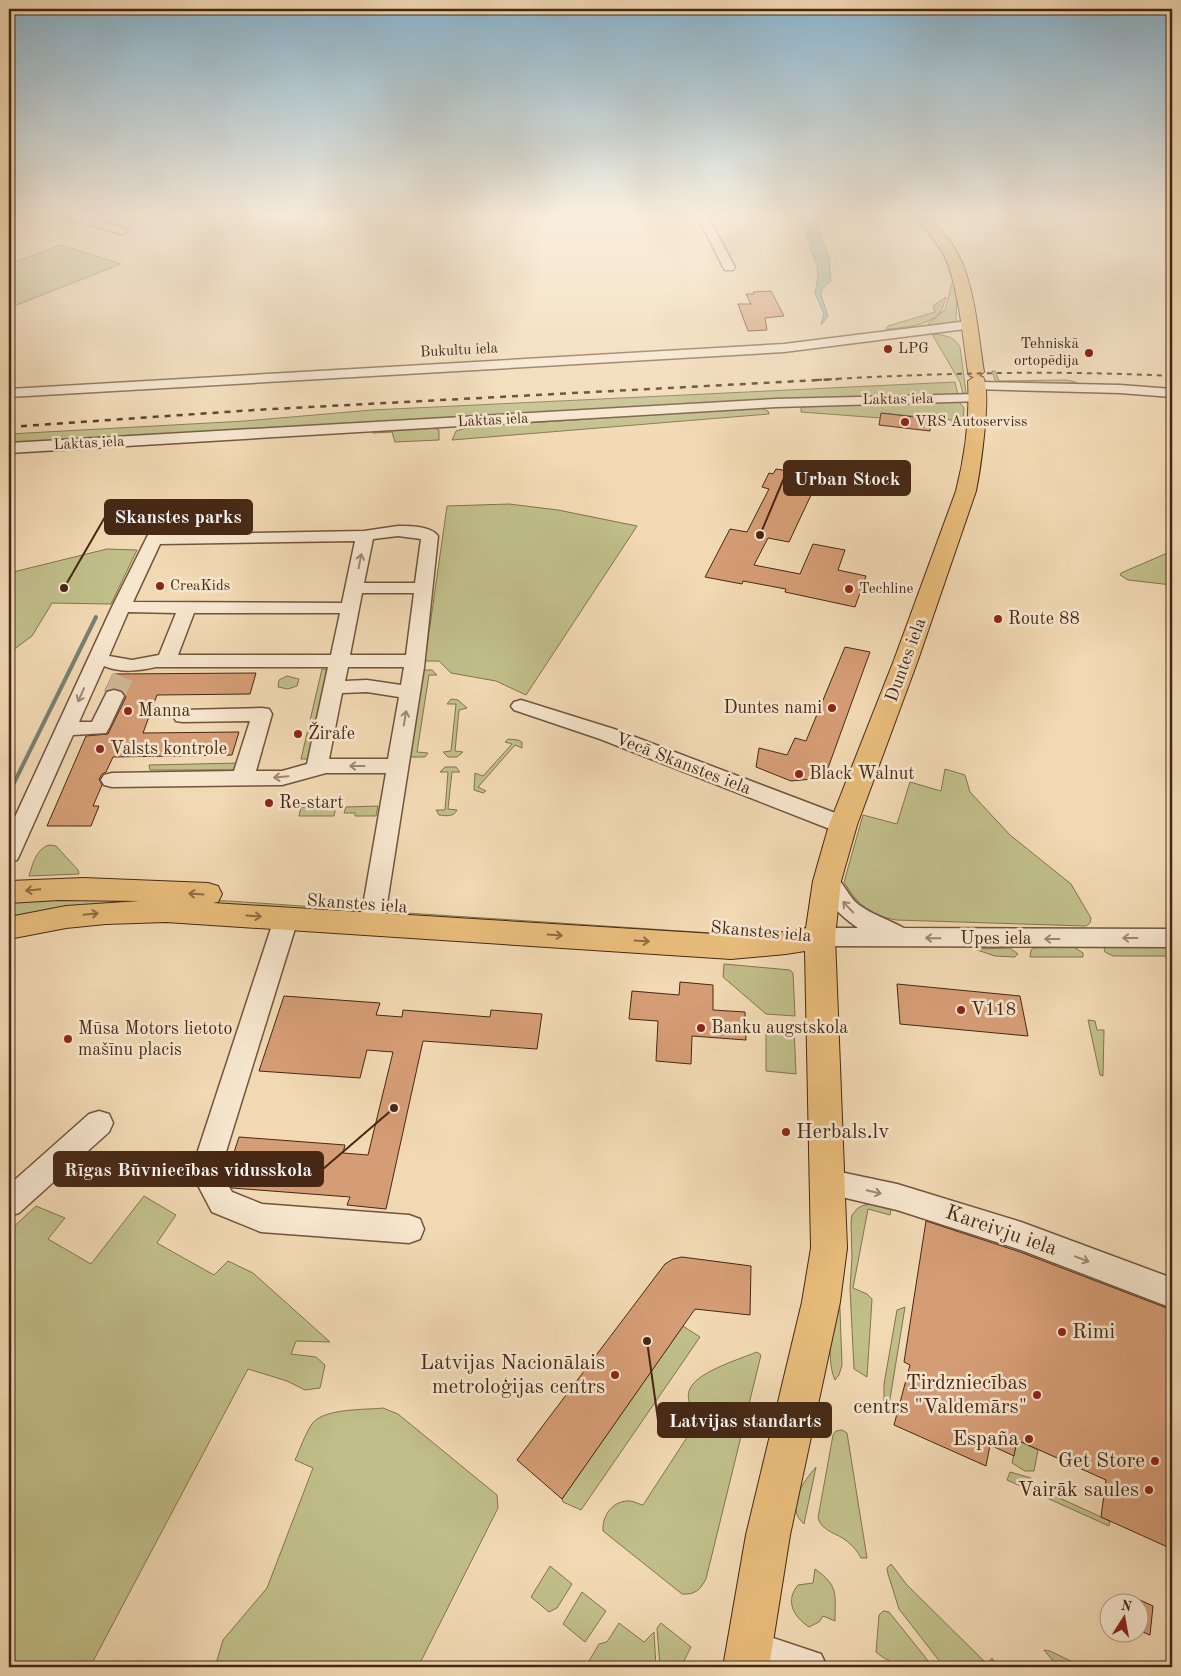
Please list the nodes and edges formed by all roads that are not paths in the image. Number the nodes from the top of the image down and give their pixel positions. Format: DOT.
graph roads {
  1 [pos="963,291"];
  2 [pos="969,330"];
  3 [pos="977,384"];
  4 [pos="1172,392"];
  5 [pos="9,393"];
  6 [pos="9,448"];
  7 [pos="365,536"];
  8 [pos="354,588"];
  9 [pos="424,588"];
  10 [pos="121,607"];
  11 [pos="187,607"];
  12 [pos="350,608"];
  13 [pos="339,660"];
  14 [pos="414,660"];
  15 [pos="160,661"];
  16 [pos="115,666"];
  17 [pos="333,687"];
  18 [pos="410,692"];
  19 [pos="114,696"];
  20 [pos="520,706"];
  21 [pos="183,716"];
  22 [pos="66,729"];
  23 [pos="398,766"];
  24 [pos="317,768"];
  25 [pos="243,778"];
  26 [pos="112,780"];
  27 [pos="843,825"];
  28 [pos="9,854"];
  29 [pos="827,881"];
  30 [pos="9,892"];
  31 [pos="374,914"];
  32 [pos="286,918"];
  33 [pos="9,928"];
  34 [pos="820,937"];
  35 [pos="906,938"];
  36 [pos="1172,938"];
  37 [pos="99,1122"];
  38 [pos="826,1182"];
  39 [pos="9,1203"];
  40 [pos="409,1229"];
  41 [pos="1172,1293"];
  42 [pos="747,1658"];
  43 [pos="808,1667"];
  1 -- 2 [label="main road, Duntes iela"];
  2 -- 3 [label="main road, Duntes iela"];
  2 -- 5 [label="street, Bukultu iela"];
  3 -- 4 [label="street, Laktas iela"];
  3 -- 6 [label="street, Laktas iela"];
  3 -- 27 [label="main road, Duntes iela"];
  8 -- 7 [label="street, one-way"];
  7 -- 9 [label="street"];
  7 -- 10 [label="street"];
  8 -- 9 [label="street"];
  8 -- 12 [label="street"];
  9 -- 14 [label="street"];
  10 -- 11 [label="street"];
  10 -- 16 [label="street"];
  11 -- 12 [label="street"];
  11 -- 15 [label="street"];
  12 -- 13 [label="street"];
  13 -- 14 [label="street"];
  13 -- 15 [label="street"];
  13 -- 17 [label="street"];
  14 -- 18 [label="street"];
  15 -- 16 [label="street"];
  16 -- 22 [label="street, one-way"];
  17 -- 18 [label="street"];
  17 -- 24 [label="street"];
  23 -- 18 [label="street, one-way"];
  19 -- 22 [label="street"];
  20 -- 27 [label="street, Vecā Skanstes iela"];
  21 -- 25 [label="street"];
  22 -- 28 [label="street"];
  23 -- 24 [label="street, one-way"];
  23 -- 31 [label="street"];
  24 -- 25 [label="street, one-way"];
  25 -- 26 [label="street"];
  27 -- 29 [label="main road, Duntes iela"];
  29 -- 34 [label="main road, Duntes iela"];
  35 -- 29 [label="street, one-way"];
  31 -- 30 [label="main road, Skanstes iela, one-way"];
  31 -- 32 [label="main road, Skanstes iela"];
  31 -- 34 [label="main road, Skanstes iela"];
  33 -- 32 [label="main road, Skanstes iela, one-way"];
  32 -- 40 [label="street"];
  34 -- 35 [label="street, Upes iela"];
  34 -- 38 [label="main road, Duntes iela"];
  36 -- 35 [label="street, Upes iela, one-way"];
  37 -- 39 [label="street"];
  38 -- 41 [label="street, Kareivju iela, one-way"];
  38 -- 42 [label="main road, Duntes iela"];
  42 -- 43 [label="street"];
}
